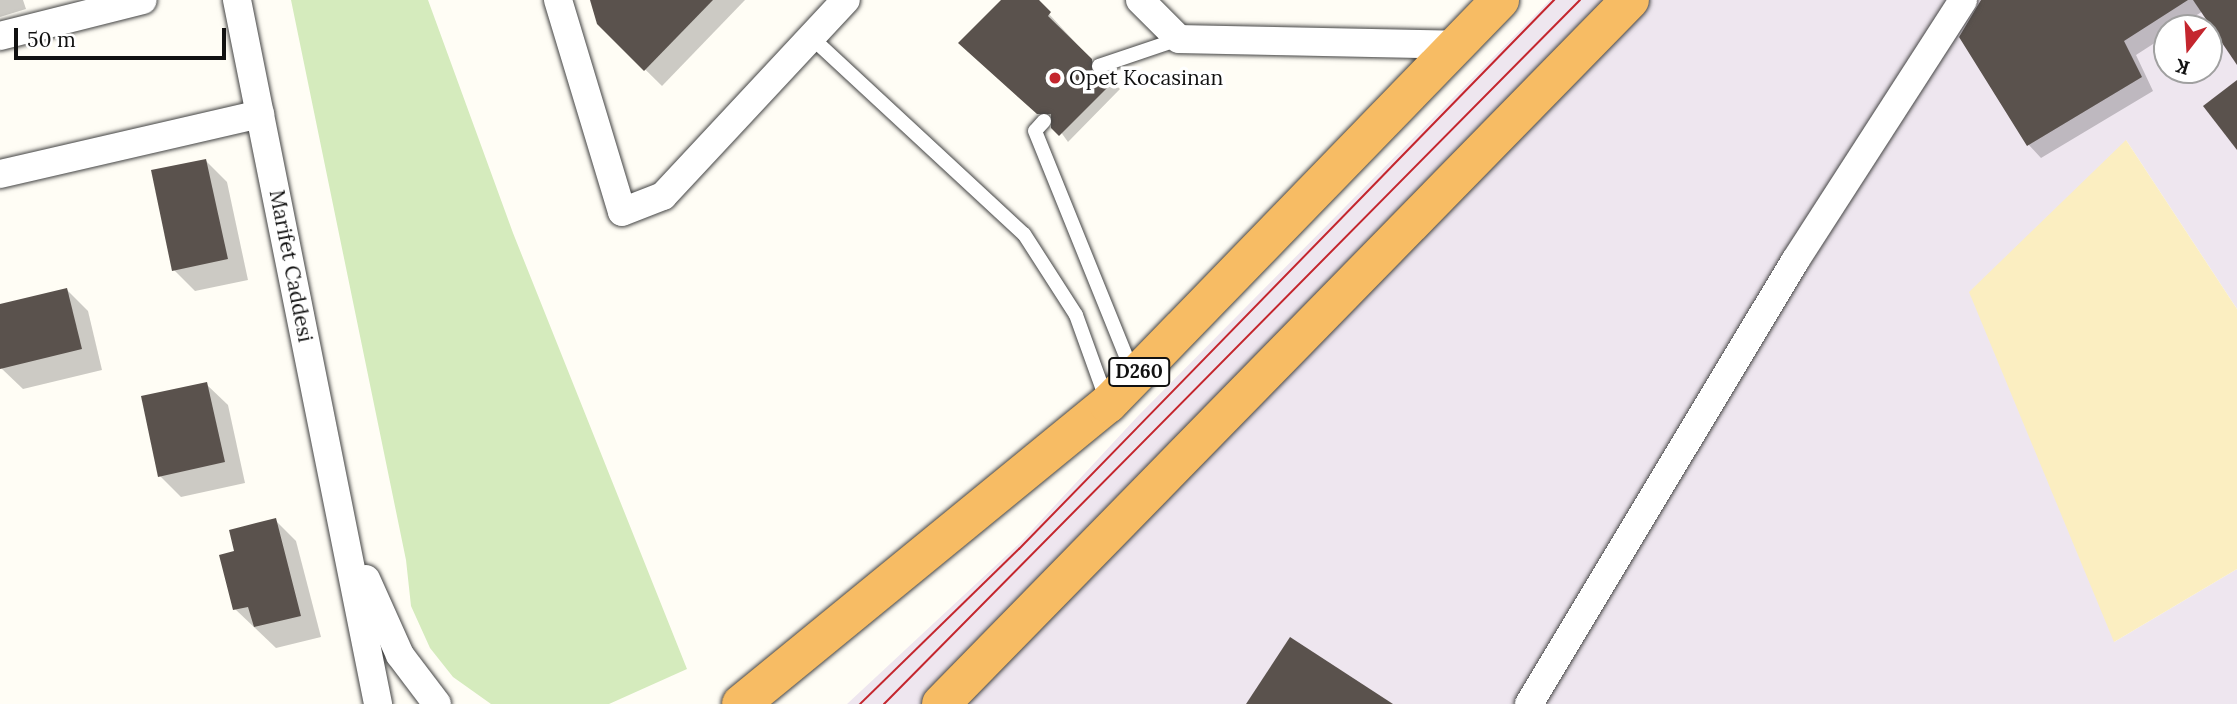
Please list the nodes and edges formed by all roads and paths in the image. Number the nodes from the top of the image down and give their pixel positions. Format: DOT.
graph roads {
  1 [pos="143,0"];
  2 [pos="237,0"];
  3 [pos="558,0"];
  4 [pos="846,0"];
  5 [pos="1140,0"];
  6 [pos="1500,0"];
  7 [pos="1630,0"];
  8 [pos="1963,0"];
  9 [pos="0,36"];
  10 [pos="811,37"];
  11 [pos="1178,39"];
  12 [pos="1455,45"];
  13 [pos="1099,66"];
  14 [pos="260,114"];
  15 [pos="1044,121"];
  16 [pos="0,174"];
  17 [pos="1134,377"];
  18 [pos="1108,404"];
  19 [pos="345,532"];
  20 [pos="378,704"];
  21 [pos="437,704"];
  22 [pos="741,704"];
  23 [pos="941,704"];
  24 [pos="1529,704"];
  1 -- 9 [label="street"];
  2 -- 14 [label="street, Marifet Caddesi"];
  3 -- 10 [label="street"];
  4 -- 10 [label="street"];
  5 -- 11 [label="street"];
  6 -- 12 [label="highway, D260"];
  7 -- 23 [label="highway"];
  8 -- 24 [label="street"];
  10 -- 18 [label="lane"];
  11 -- 12 [label="street"];
  11 -- 13 [label="lane"];
  12 -- 17 [label="highway, D260"];
  14 -- 16 [label="street"];
  14 -- 19 [label="street, Marifet Caddesi"];
  15 -- 17 [label="lane"];
  17 -- 18 [label="highway, D260"];
  18 -- 22 [label="highway, D260"];
  19 -- 20 [label="street"];
  19 -- 21 [label="street"];
}
